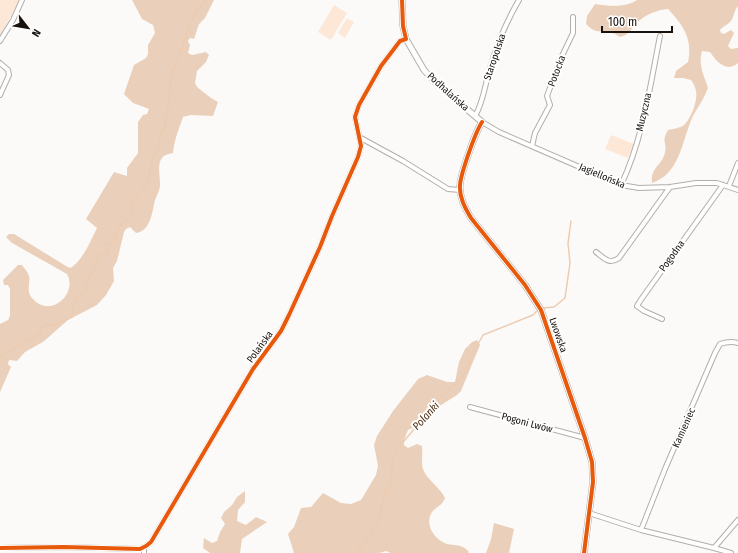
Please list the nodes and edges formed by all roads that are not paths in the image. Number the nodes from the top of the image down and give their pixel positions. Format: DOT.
graph roads {
  1 [pos="22,0"];
  2 [pos="402,0"];
  3 [pos="519,0"];
  4 [pos="573,17"];
  5 [pos="660,36"];
  6 [pos="406,39"];
  7 [pos="0,41"];
  8 [pos="0,63"];
  9 [pos="0,95"];
  10 [pos="475,116"];
  11 [pos="482,122"];
  12 [pos="359,137"];
  13 [pos="532,146"];
  14 [pos="738,163"];
  15 [pos="621,185"];
  16 [pos="723,185"];
  17 [pos="729,186"];
  18 [pos="670,187"];
  19 [pos="460,190"];
  20 [pos="738,190"];
  21 [pos="596,252"];
  22 [pos="662,319"];
  23 [pos="738,343"];
  24 [pos="470,407"];
  25 [pos="585,438"];
  26 [pos="589,513"];
  27 [pos="738,520"];
  28 [pos="642,530"];
  29 [pos="144,547"];
  30 [pos="0,548"];
  31 [pos="714,548"];
  32 [pos="144,553"];
  33 [pos="584,553"];
  34 [pos="731,553"];
  1 -- 7 [label="street"];
  2 -- 6 [label="street, Podhalańska"];
  3 -- 10 [label="street, Staropolska"];
  4 -- 13 [label="street, Potocka"];
  5 -- 15 [label="street, Muzyczna"];
  6 -- 10 [label="street, Podhalańska"];
  6 -- 12 [label="street, Polańska"];
  8 -- 9 [label="street"];
  10 -- 11 [label="street, Jagiellońska"];
  11 -- 13 [label="street, Jagiellońska"];
  11 -- 19 [label="street, Lwowska"];
  12 -- 19 [label="street"];
  12 -- 29 [label="street, Polańska"];
  13 -- 15 [label="street, Jagiellońska"];
  14 -- 17 [label="street"];
  15 -- 18 [label="street, Jagiellońska"];
  16 -- 17 [label="street, Jagiellońska"];
  16 -- 18 [label="street, Jagiellońska"];
  16 -- 22 [label="street, Pogodna"];
  17 -- 20 [label="street, Jagiellońska"];
  18 -- 21 [label="street"];
  19 -- 25 [label="street, Lwowska"];
  23 -- 28 [label="street, Kamieniec"];
  24 -- 25 [label="street, Pogoni Lwów"];
  25 -- 26 [label="street, Lwowska"];
  26 -- 28 [label="street"];
  26 -- 33 [label="street, Lwowska"];
  27 -- 31 [label="street"];
  28 -- 31 [label="street"];
  29 -- 30 [label="street"];
  29 -- 32 [label="street"];
  31 -- 34 [label="street"];
}
